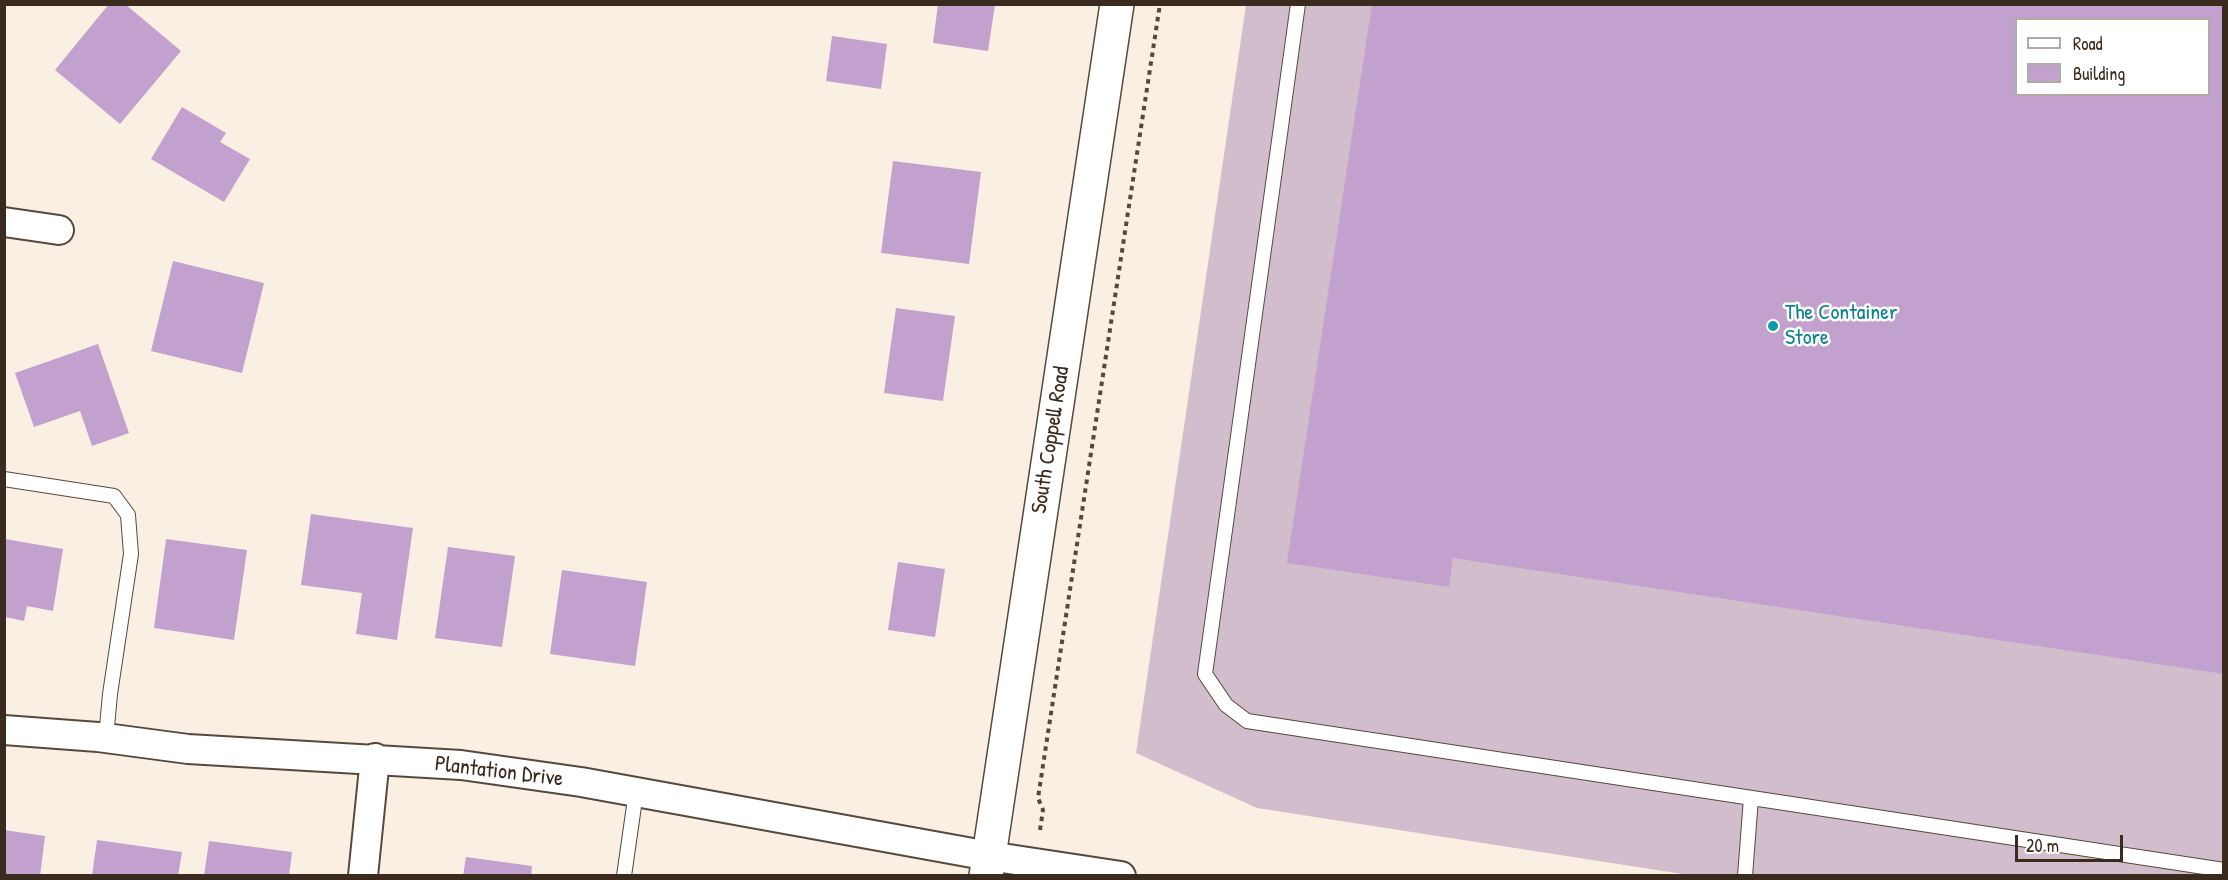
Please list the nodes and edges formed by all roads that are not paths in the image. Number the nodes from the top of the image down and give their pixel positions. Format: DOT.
graph roads {
  1 [pos="1117,4"];
  2 [pos="1298,4"];
  3 [pos="4,222"];
  4 [pos="59,230"];
  5 [pos="4,479"];
  6 [pos="4,730"];
  7 [pos="106,738"];
  8 [pos="375,758"];
  9 [pos="636,792"];
  10 [pos="1751,798"];
  11 [pos="987,866"];
  12 [pos="2223,870"];
  13 [pos="363,876"];
  14 [pos="624,876"];
  15 [pos="1121,876"];
  16 [pos="1744,876"];
  1 -- 11 [label="street, South Coppell Road"];
  2 -- 10 [label="lane"];
  3 -- 4 [label="street"];
  5 -- 7 [label="lane"];
  6 -- 7 [label="street, Plantation Drive"];
  7 -- 8 [label="street, Plantation Drive"];
  8 -- 9 [label="street, Plantation Drive"];
  8 -- 13 [label="street"];
  9 -- 11 [label="street, Plantation Drive"];
  9 -- 14 [label="lane"];
  10 -- 12 [label="lane"];
  10 -- 16 [label="lane"];
  11 -- 15 [label="street, Plantation Drive"];
}
